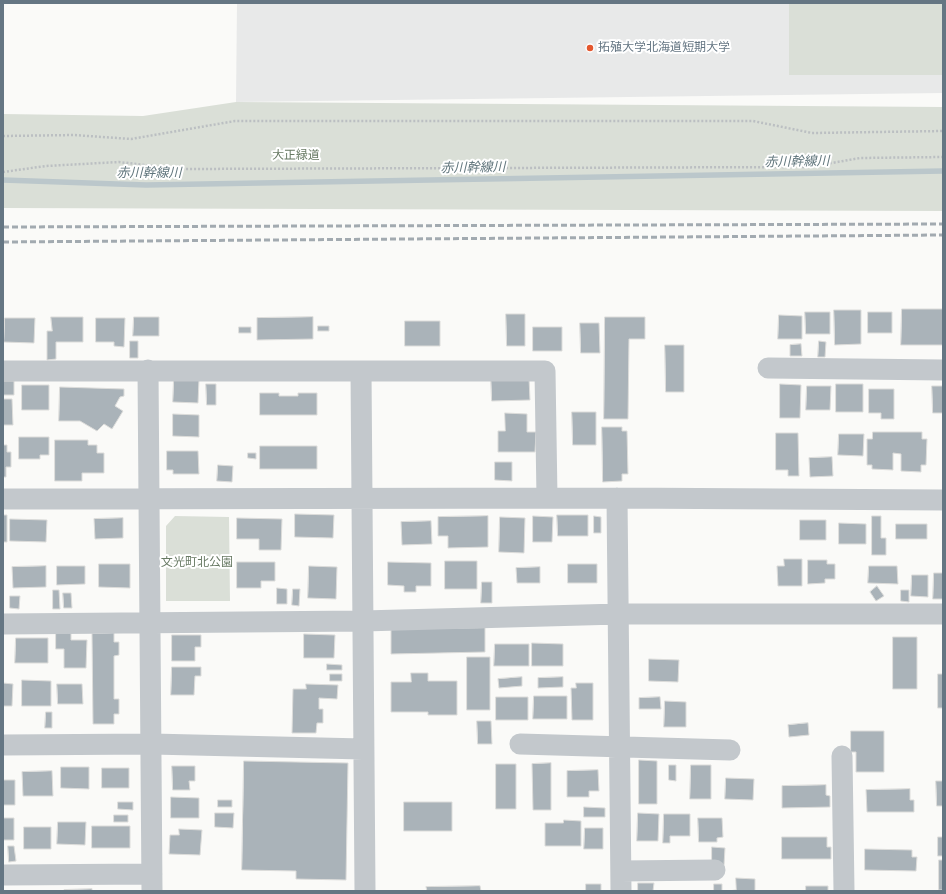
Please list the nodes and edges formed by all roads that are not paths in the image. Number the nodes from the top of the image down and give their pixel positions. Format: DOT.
graph roads {
  1 [pos="768,368"];
  2 [pos="148,370"];
  3 [pos="943,370"];
  4 [pos="3,371"];
  5 [pos="361,372"];
  6 [pos="149,498"];
  7 [pos="547,498"];
  8 [pos="617,498"];
  9 [pos="3,499"];
  10 [pos="363,499"];
  11 [pos="943,500"];
  12 [pos="619,614"];
  13 [pos="943,614"];
  14 [pos="363,621"];
  15 [pos="3,624"];
  16 [pos="151,624"];
  17 [pos="152,744"];
  18 [pos="520,744"];
  19 [pos="3,745"];
  20 [pos="620,747"];
  21 [pos="363,749"];
  22 [pos="730,750"];
  23 [pos="842,756"];
  24 [pos="715,870"];
  25 [pos="3,874"];
  26 [pos="621,881"];
  27 [pos="152,882"];
  28 [pos="365,891"];
  29 [pos="844,891"];
  1 -- 3 [label="street"];
  2 -- 4 [label="street"];
  2 -- 5 [label="street"];
  2 -- 6 [label="street"];
  5 -- 7 [label="street"];
  5 -- 10 [label="street"];
  6 -- 9 [label="street"];
  6 -- 10 [label="street"];
  6 -- 16 [label="street"];
  7 -- 8 [label="street"];
  7 -- 10 [label="street"];
  8 -- 11 [label="street"];
  8 -- 12 [label="street"];
  10 -- 14 [label="street"];
  12 -- 13 [label="street"];
  12 -- 14 [label="street"];
  12 -- 20 [label="street"];
  14 -- 16 [label="street"];
  14 -- 21 [label="street"];
  15 -- 16 [label="street"];
  16 -- 17 [label="street"];
  17 -- 19 [label="street"];
  17 -- 21 [label="street"];
  17 -- 27 [label="street"];
  18 -- 20 [label="street"];
  20 -- 22 [label="street"];
  20 -- 26 [label="street"];
  21 -- 28 [label="street"];
  23 -- 29 [label="street"];
  24 -- 26 [label="street"];
  25 -- 27 [label="street"];
}
